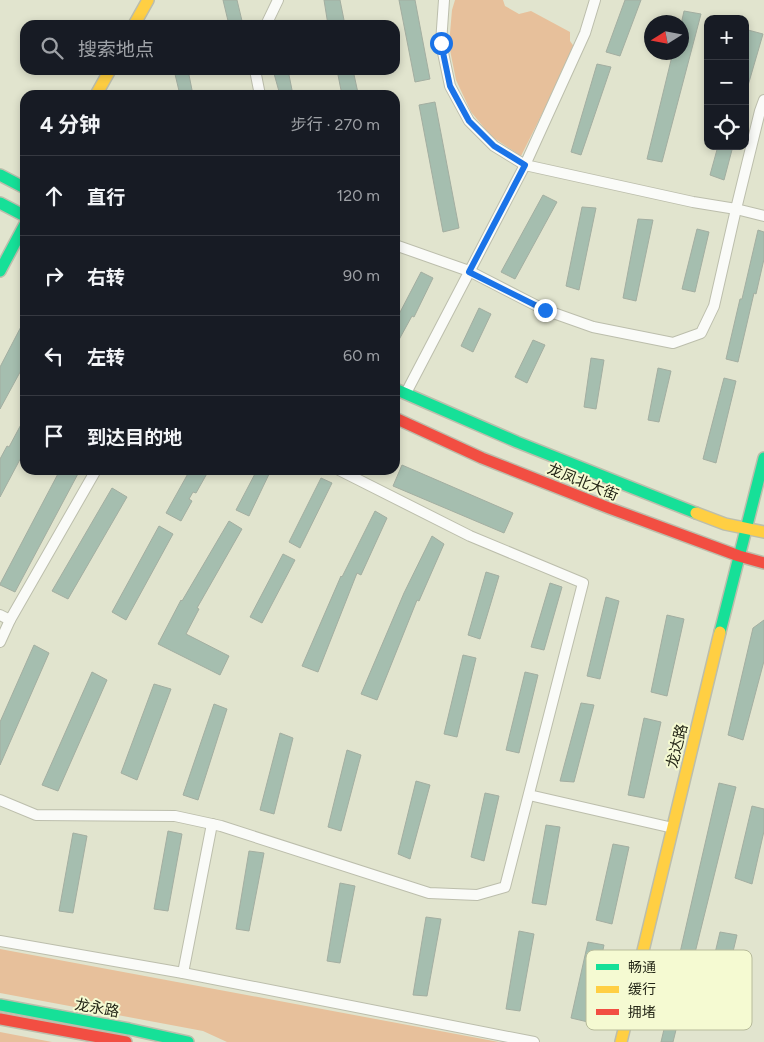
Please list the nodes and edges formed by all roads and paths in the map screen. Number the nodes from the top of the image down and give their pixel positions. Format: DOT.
graph roads {
  1 [pos="148,0"];
  2 [pos="278,0"];
  3 [pos="444,0"];
  4 [pos="595,0"];
  5 [pos="137,20"];
  6 [pos="268,20"];
  7 [pos="107,75"];
  8 [pos="257,75"];
  9 [pos="99,90"];
  10 [pos="259,90"];
  11 [pos="764,100"];
  12 [pos="525,165"];
  13 [pos="0,175"];
  14 [pos="20,185"];
  15 [pos="0,203"];
  16 [pos="736,209"];
  17 [pos="20,213"];
  18 [pos="764,216"];
  19 [pos="20,233"];
  20 [pos="400,247"];
  21 [pos="0,271"];
  22 [pos="469,272"];
  23 [pos="400,391"];
  24 [pos="400,420"];
  25 [pos="764,458"];
  26 [pos="93,475"];
  27 [pos="349,475"];
  28 [pos="746,528"];
  29 [pos="764,532"];
  30 [pos="739,556"];
  31 [pos="764,563"];
  32 [pos="0,614"];
  33 [pos="10,620"];
  34 [pos="0,642"];
  35 [pos="529,795"];
  36 [pos="0,800"];
  37 [pos="212,824"];
  38 [pos="673,828"];
  39 [pos="0,941"];
  40 [pos="643,950"];
  41 [pos="183,973"];
  42 [pos="0,1006"];
  43 [pos="0,1019"];
  44 [pos="126,1042"];
  45 [pos="188,1042"];
  46 [pos="534,1042"];
  1 -- 5 [label="main road"];
  2 -- 6 [label="street"];
  3 -- 12 [label="street"];
  4 -- 12 [label="street"];
  7 -- 9 [label="main road"];
  8 -- 10 [label="street"];
  11 -- 16 [label="street"];
  12 -- 16 [label="street"];
  12 -- 22 [label="street"];
  13 -- 14 [label="main road"];
  15 -- 17 [label="main road"];
  16 -- 18 [label="street"];
  16 -- 22 [label="street"];
  19 -- 21 [label="main road"];
  20 -- 22 [label="street"];
  22 -- 23 [label="street"];
  23 -- 28 [label="main road, 龙凤北大街"];
  24 -- 30 [label="main road, 龙凤北大街"];
  25 -- 28 [label="main road, 龙达路"];
  26 -- 33 [label="street"];
  27 -- 35 [label="street"];
  28 -- 29 [label="main road, 龙凤北大街"];
  28 -- 30 [label="main road, 龙达路"];
  30 -- 31 [label="main road, 龙凤北大街"];
  30 -- 38 [label="main road, 龙达路"];
  32 -- 33 [label="street"];
  33 -- 34 [label="street"];
  35 -- 37 [label="street"];
  35 -- 38 [label="street"];
  36 -- 37 [label="street"];
  37 -- 41 [label="street"];
  38 -- 40 [label="main road, 龙达路"];
  39 -- 41 [label="street"];
  41 -- 46 [label="street"];
  42 -- 45 [label="main road, 龙永路"];
  43 -- 44 [label="main road, 龙永路"];
}
